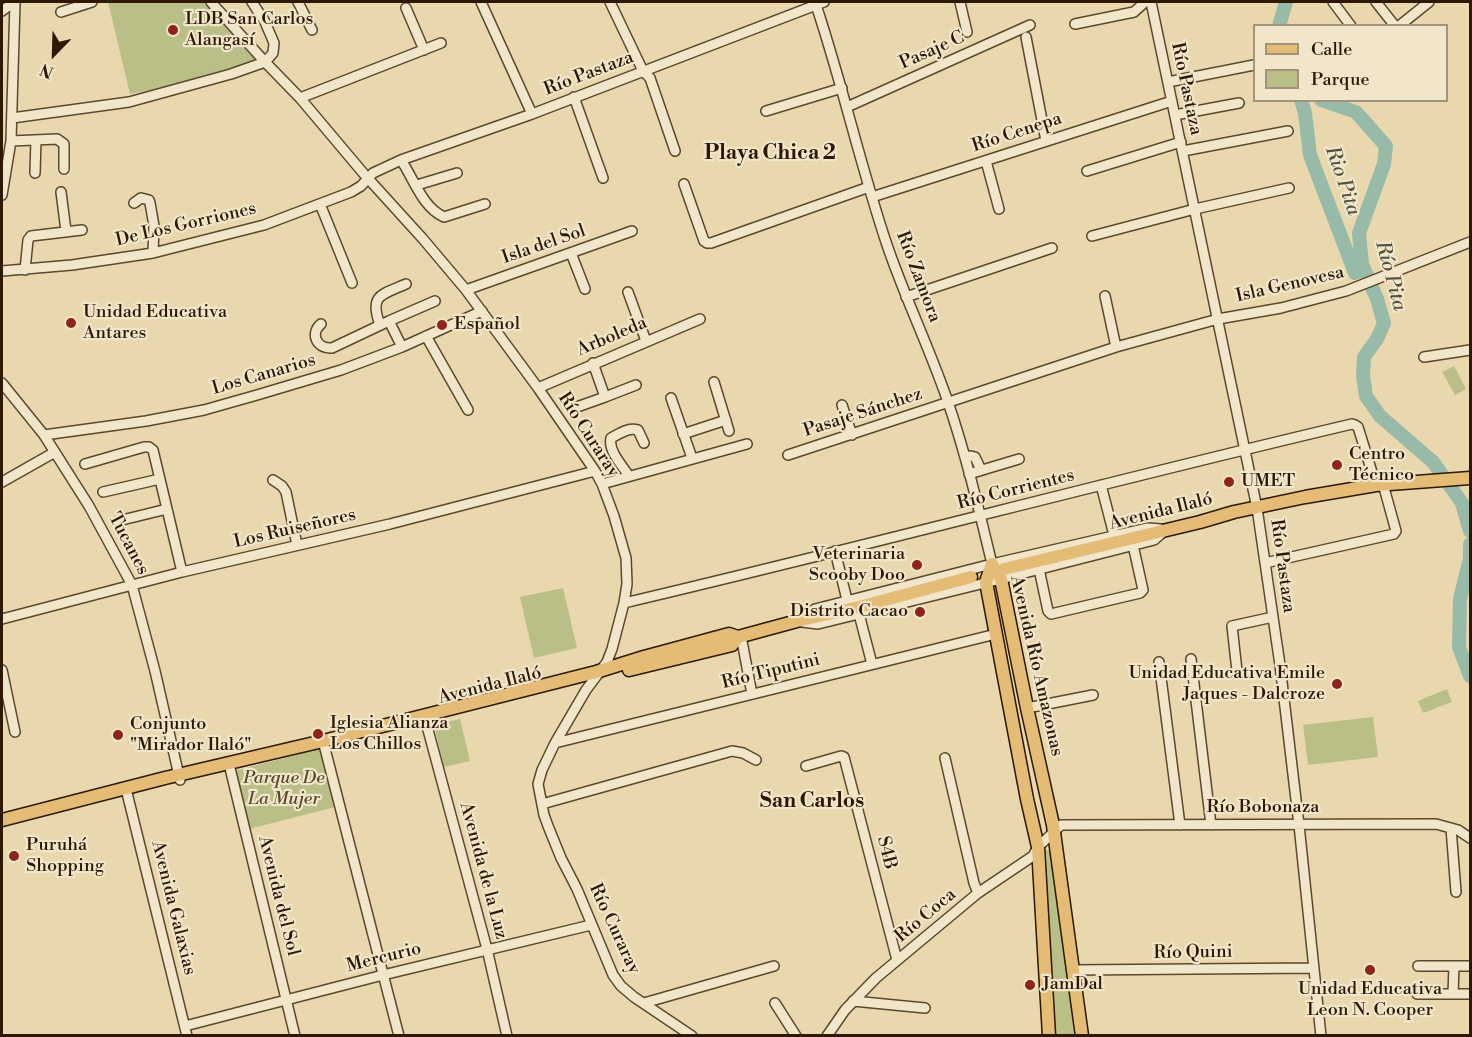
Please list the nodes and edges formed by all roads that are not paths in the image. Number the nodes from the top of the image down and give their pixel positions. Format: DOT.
graph roads {
  1 [pos="14,2"];
  2 [pos="92,2"];
  3 [pos="211,2"];
  4 [pos="252,2"];
  5 [pos="298,2"];
  6 [pos="481,2"];
  7 [pos="610,2"];
  8 [pos="960,2"];
  9 [pos="1145,2"];
  10 [pos="1151,2"];
  11 [pos="1333,2"];
  12 [pos="1376,2"];
  13 [pos="1429,2"];
  14 [pos="818,3"];
  15 [pos="77,4"];
  16 [pos="406,8"];
  17 [pos="2,11"];
  18 [pos="61,12"];
  19 [pos="1075,24"];
  20 [pos="1350,24"];
  21 [pos="1395,24"];
  22 [pos="1400,24"];
  23 [pos="1030,25"];
  24 [pos="312,30"];
  25 [pos="967,32"];
  26 [pos="1026,37"];
  27 [pos="441,44"];
  28 [pos="424,50"];
  29 [pos="265,62"];
  30 [pos="1253,65"];
  31 [pos="643,71"];
  32 [pos="1168,82"];
  33 [pos="842,88"];
  34 [pos="574,97"];
  35 [pos="300,98"];
  36 [pos="1172,101"];
  37 [pos="1239,103"];
  38 [pos="848,107"];
  39 [pos="766,111"];
  40 [pos="532,114"];
  41 [pos="1175,115"];
  42 [pos="12,118"];
  43 [pos="1288,131"];
  44 [pos="36,140"];
  45 [pos="11,141"];
  46 [pos="1046,141"];
  47 [pos="1182,147"];
  48 [pos="675,151"];
  49 [pos="401,160"];
  50 [pos="986,161"];
  51 [pos="64,169"];
  52 [pos="1087,171"];
  53 [pos="35,173"];
  54 [pos="457,173"];
  55 [pos="603,178"];
  56 [pos="369,179"];
  57 [pos="684,184"];
  58 [pos="417,185"];
  59 [pos="1289,188"];
  60 [pos="61,192"];
  61 [pos="871,192"];
  62 [pos="2,195"];
  63 [pos="134,203"];
  64 [pos="320,204"];
  65 [pos="485,204"];
  66 [pos="999,208"];
  67 [pos="1195,209"];
  68 [pos="82,230"];
  69 [pos="66,231"];
  70 [pos="632,231"];
  71 [pos="1092,236"];
  72 [pos="1470,242"];
  73 [pos="1052,248"];
  74 [pos="153,253"];
  75 [pos="571,253"];
  76 [pos="25,270"];
  77 [pos="2,271"];
  78 [pos="352,283"];
  79 [pos="406,284"];
  80 [pos="466,290"];
  81 [pos="585,290"];
  82 [pos="628,292"];
  83 [pos="1106,296"];
  84 [pos="906,297"];
  85 [pos="435,301"];
  86 [pos="482,311"];
  87 [pos="700,319"];
  88 [pos="1218,319"];
  89 [pos="384,323"];
  90 [pos="321,324"];
  91 [pos="426,336"];
  92 [pos="646,341"];
  93 [pos="402,347"];
  94 [pos="1116,347"];
  95 [pos="1470,350"];
  96 [pos="1424,357"];
  97 [pos="593,363"];
  98 [pos="714,382"];
  99 [pos="636,385"];
  100 [pos="538,388"];
  101 [pos="3,389"];
  102 [pos="605,397"];
  103 [pos="671,398"];
  104 [pos="948,402"];
  105 [pos="842,405"];
  106 [pos="574,408"];
  107 [pos="468,410"];
  108 [pos="726,420"];
  109 [pos="729,431"];
  110 [pos="683,434"];
  111 [pos="44,435"];
  112 [pos="852,435"];
  113 [pos="644,443"];
  114 [pos="747,444"];
  115 [pos="1246,449"];
  116 [pos="55,452"];
  117 [pos="788,454"];
  118 [pos="965,457"];
  119 [pos="692,458"];
  120 [pos="1019,459"];
  121 [pos="84,464"];
  122 [pos="981,470"];
  123 [pos="595,471"];
  124 [pos="969,474"];
  125 [pos="629,476"];
  126 [pos="1464,478"];
  127 [pos="160,479"];
  128 [pos="273,480"];
  129 [pos="2,482"];
  130 [pos="602,484"];
  131 [pos="1380,484"];
  132 [pos="1101,485"];
  133 [pos="103,492"];
  134 [pos="1257,507"];
  135 [pos="167,509"];
  136 [pos="980,516"];
  137 [pos="118,521"];
  138 [pos="1166,529"];
  139 [pos="1114,536"];
  140 [pos="297,545"];
  141 [pos="1133,545"];
  142 [pos="836,551"];
  143 [pos="1265,563"];
  144 [pos="1039,568"];
  145 [pos="999,571"];
  146 [pos="182,572"];
  147 [pos="971,577"];
  148 [pos="986,582"];
  149 [pos="132,585"];
  150 [pos="848,600"];
  151 [pos="624,603"];
  152 [pos="859,614"];
  153 [pos="1273,617"];
  154 [pos="2,619"];
  155 [pos="797,621"];
  156 [pos="996,634"];
  157 [pos="739,636"];
  158 [pos="1191,659"];
  159 [pos="1159,662"];
  160 [pos="872,664"];
  161 [pos="2,670"];
  162 [pos="1237,671"];
  163 [pos="598,675"];
  164 [pos="752,694"];
  165 [pos="1093,695"];
  166 [pos="1027,708"];
  167 [pos="425,718"];
  168 [pos="15,732"];
  169 [pos="324,743"];
  170 [pos="555,743"];
  171 [pos="945,758"];
  172 [pos="756,760"];
  173 [pos="229,765"];
  174 [pos="806,766"];
  175 [pos="179,778"];
  176 [pos="127,790"];
  177 [pos="542,804"];
  178 [pos="2,822"];
  179 [pos="1180,825"];
  180 [pos="1211,825"];
  181 [pos="1299,825"];
  182 [pos="1451,828"];
  183 [pos="1054,831"];
  184 [pos="1470,838"];
  185 [pos="1038,847"];
  186 [pos="1456,892"];
  187 [pos="978,893"];
  188 [pos="591,925"];
  189 [pos="486,950"];
  190 [pos="897,960"];
  191 [pos="774,966"];
  192 [pos="1418,966"];
  193 [pos="1454,966"];
  194 [pos="1470,966"];
  195 [pos="1314,968"];
  196 [pos="1073,970"];
  197 [pos="383,975"];
  198 [pos="1417,994"];
  199 [pos="1453,994"];
  200 [pos="1470,994"];
  201 [pos="286,1000"];
  202 [pos="853,1001"];
  203 [pos="644,1003"];
  204 [pos="775,1003"];
  205 [pos="925,1008"];
  206 [pos="186,1031"];
  207 [pos="295,1035"];
  208 [pos="399,1035"];
  209 [pos="507,1035"];
  210 [pos="692,1035"];
  211 [pos="796,1035"];
  212 [pos="827,1035"];
  213 [pos="1049,1035"];
  214 [pos="1082,1035"];
  215 [pos="1321,1035"];
  1 -- 17 [label="street"];
  1 -- 42 [label="street"];
  2 -- 15 [label="street"];
  3 -- 29 [label="street, Río Curaray"];
  4 -- 29 [label="street"];
  5 -- 24 [label="street"];
  6 -- 40 [label="street"];
  7 -- 31 [label="street"];
  8 -- 25 [label="street"];
  9 -- 19 [label="street"];
  10 -- 32 [label="street, Río Pastaza"];
  11 -- 20 [label="street"];
  12 -- 21 [label="street"];
  13 -- 22 [label="street"];
  14 -- 31 [label="street, Río Pastaza"];
  14 -- 33 [label="street, Río Zamora"];
  15 -- 18 [label="street"];
  16 -- 28 [label="street"];
  23 -- 38 [label="street, Pasaje C"];
  26 -- 46 [label="street"];
  27 -- 28 [label="street"];
  28 -- 35 [label="street"];
  29 -- 35 [label="street, Río Curaray"];
  29 -- 42 [label="street"];
  30 -- 32 [label="street"];
  31 -- 34 [label="street, Río Pastaza"];
  31 -- 48 [label="street"];
  32 -- 36 [label="street, Río Pastaza"];
  33 -- 38 [label="street, Río Zamora"];
  33 -- 39 [label="street"];
  34 -- 40 [label="street, Río Pastaza"];
  34 -- 55 [label="street"];
  35 -- 56 [label="street, Río Curaray"];
  36 -- 41 [label="street, Río Pastaza"];
  36 -- 46 [label="street, Río Cenepa"];
  37 -- 41 [label="street"];
  38 -- 61 [label="street, Río Zamora"];
  40 -- 49 [label="street, Río Pastaza"];
  41 -- 47 [label="street, Río Pastaza"];
  42 -- 45 [label="street"];
  43 -- 47 [label="street"];
  44 -- 45 [label="street"];
  44 -- 51 [label="street"];
  44 -- 53 [label="street"];
  45 -- 62 [label="street"];
  46 -- 50 [label="street, Río Cenepa"];
  47 -- 52 [label="street"];
  47 -- 67 [label="street, Río Pastaza"];
  49 -- 56 [label="street, Río Pastaza"];
  49 -- 58 [label="street"];
  50 -- 61 [label="street, Río Cenepa"];
  50 -- 66 [label="street"];
  54 -- 58 [label="street"];
  56 -- 64 [label="street, De Los Gorriones"];
  56 -- 80 [label="street, Río Curaray"];
  57 -- 61 [label="street, Río Cenepa"];
  58 -- 65 [label="street"];
  59 -- 67 [label="street"];
  60 -- 69 [label="street"];
  61 -- 84 [label="street, Río Zamora"];
  63 -- 74 [label="street"];
  64 -- 74 [label="street, De Los Gorriones"];
  64 -- 78 [label="street"];
  67 -- 71 [label="street"];
  67 -- 88 [label="street, Río Pastaza"];
  68 -- 69 [label="street"];
  69 -- 76 [label="street"];
  70 -- 75 [label="street, Isla del Sol"];
  72 -- 88 [label="street, Isla Genovesa"];
  73 -- 84 [label="street"];
  74 -- 76 [label="street, De Los Gorriones"];
  75 -- 80 [label="street, Isla del Sol"];
  75 -- 81 [label="street"];
  76 -- 77 [label="street, De Los Gorriones"];
  79 -- 89 [label="street"];
  80 -- 86 [label="street, Río Curaray"];
  82 -- 92 [label="street"];
  83 -- 94 [label="street"];
  84 -- 104 [label="street, Río Zamora"];
  85 -- 89 [label="street"];
  86 -- 91 [label="street, Los Canarios"];
  86 -- 100 [label="street, Río Curaray"];
  87 -- 92 [label="street, Arboleda"];
  88 -- 94 [label="street, Isla Genovesa"];
  88 -- 115 [label="street, Río Pastaza"];
  89 -- 90 [label="street"];
  89 -- 93 [label="street"];
  91 -- 93 [label="street, Los Canarios"];
  91 -- 107 [label="street"];
  92 -- 97 [label="street, Arboleda"];
  93 -- 111 [label="street, Los Canarios"];
  94 -- 104 [label="street, Pasaje Sánchez"];
  95 -- 96 [label="street"];
  97 -- 100 [label="street, Arboleda"];
  97 -- 102 [label="street"];
  98 -- 108 [label="street"];
  99 -- 102 [label="street"];
  100 -- 123 [label="street, Río Curaray"];
  101 -- 111 [label="street, Tucanes"];
  102 -- 106 [label="street"];
  103 -- 110 [label="street"];
  104 -- 112 [label="street, Pasaje Sánchez"];
  104 -- 118 [label="street, Río Zamora"];
  105 -- 112 [label="street"];
  108 -- 109 [label="street"];
  108 -- 110 [label="street"];
  110 -- 119 [label="street"];
  111 -- 116 [label="street, Tucanes"];
  112 -- 117 [label="street, Pasaje Sánchez"];
  113 -- 125 [label="street"];
  114 -- 119 [label="street"];
  115 -- 131 [label="street, Río Corrientes"];
  115 -- 132 [label="street, Río Corrientes"];
  115 -- 134 [label="street, Río Pastaza"];
  116 -- 129 [label="street"];
  116 -- 149 [label="street, Tucanes"];
  118 -- 122 [label="street"];
  118 -- 124 [label="street, Río Zamora"];
  119 -- 125 [label="street"];
  120 -- 122 [label="street"];
  121 -- 127 [label="street"];
  122 -- 124 [label="street"];
  123 -- 130 [label="street, Río Curaray"];
  123 -- 140 [label="street, Los Ruiseñores"];
  124 -- 136 [label="street, Río Zamora"];
  125 -- 130 [label="street"];
  126 -- 131 [label="main road, Avenida Ilaló"];
  127 -- 133 [label="street"];
  127 -- 135 [label="street"];
  128 -- 140 [label="street"];
  130 -- 151 [label="street, Río Curaray"];
  131 -- 134 [label="main road, Avenida Ilaló"];
  131 -- 143 [label="street"];
  132 -- 136 [label="street, Río Corrientes"];
  132 -- 139 [label="street"];
  134 -- 138 [label="main road, Avenida Ilaló"];
  134 -- 143 [label="street, Río Pastaza"];
  135 -- 137 [label="street"];
  135 -- 146 [label="street"];
  136 -- 142 [label="street, Río Corrientes"];
  136 -- 145 [label="street, Río Zamora"];
  138 -- 139 [label="street"];
  138 -- 141 [label="street"];
  138 -- 145 [label="main road, Avenida Ilaló"];
  139 -- 145 [label="street"];
  140 -- 146 [label="street, Los Ruiseñores"];
  141 -- 144 [label="street"];
  141 -- 144 [label="street"];
  142 -- 150 [label="street"];
  142 -- 151 [label="street, Río Corrientes"];
  143 -- 153 [label="street, Río Pastaza"];
  144 -- 145 [label="street"];
  145 -- 148 [label="main road, Avenida Río Amazonas"];
  145 -- 150 [label="street"];
  145 -- 166 [label="main road, Avenida Río Amazonas"];
  146 -- 149 [label="street, Los Ruiseñores"];
  147 -- 155 [label="main road, Avenida Ilaló"];
  148 -- 152 [label="street"];
  148 -- 156 [label="main road, Avenida Río Amazonas"];
  149 -- 154 [label="street, Los Ruiseñores"];
  149 -- 175 [label="street, Tucanes"];
  150 -- 155 [label="street"];
  151 -- 163 [label="street, Río Curaray"];
  152 -- 155 [label="street"];
  152 -- 160 [label="street"];
  153 -- 162 [label="street"];
  153 -- 181 [label="street, Río Pastaza"];
  155 -- 157 [label="main road, Avenida Ilaló"];
  156 -- 160 [label="street, Río Tiputini"];
  156 -- 185 [label="main road, Avenida Río Amazonas"];
  157 -- 163 [label="main road, Avenida Ilaló"];
  157 -- 164 [label="street"];
  158 -- 180 [label="street"];
  159 -- 179 [label="street"];
  160 -- 164 [label="street, Río Tiputini"];
  161 -- 168 [label="street"];
  163 -- 167 [label="main road, Avenida Ilaló"];
  163 -- 170 [label="street, Río Curaray"];
  164 -- 170 [label="street, Río Tiputini"];
  165 -- 166 [label="street"];
  166 -- 183 [label="main road, Avenida Río Amazonas"];
  167 -- 169 [label="main road, Avenida Ilaló"];
  167 -- 189 [label="street, Avenida de la Luz"];
  169 -- 173 [label="main road, Avenida Ilaló"];
  169 -- 197 [label="street"];
  170 -- 177 [label="street, Río Curaray"];
  171 -- 187 [label="street"];
  172 -- 177 [label="street"];
  173 -- 175 [label="main road, Avenida Ilaló"];
  173 -- 201 [label="street, Avenida del Sol"];
  174 -- 190 [label="street, S4B"];
  175 -- 176 [label="main road, Avenida Ilaló"];
  176 -- 178 [label="main road, Avenida Ilaló"];
  176 -- 206 [label="street, Avenida Galaxias"];
  177 -- 188 [label="street, Río Curaray"];
  179 -- 180 [label="street, Río Bobonaza"];
  179 -- 183 [label="street, Río Bobonaza"];
  180 -- 181 [label="street, Río Bobonaza"];
  181 -- 182 [label="street, Río Bobonaza"];
  181 -- 195 [label="street, Río Pastaza"];
  182 -- 184 [label="street, Río Bobonaza"];
  182 -- 186 [label="street"];
  183 -- 185 [label="street, Río Coca"];
  183 -- 196 [label="main road, Avenida Río Amazonas"];
  185 -- 187 [label="street, Río Coca"];
  185 -- 213 [label="main road, Avenida Río Amazonas"];
  187 -- 190 [label="street, Río Coca"];
  188 -- 189 [label="street, Mercurio"];
  188 -- 203 [label="street, Río Curaray"];
  189 -- 197 [label="street, Mercurio"];
  189 -- 209 [label="street, Avenida de la Luz"];
  190 -- 202 [label="street, Río Coca"];
  191 -- 203 [label="street"];
  192 -- 193 [label="street"];
  193 -- 194 [label="street"];
  193 -- 199 [label="street"];
  195 -- 196 [label="street, Río Quini"];
  195 -- 215 [label="street, Río Pastaza"];
  196 -- 214 [label="main road, Avenida Río Amazonas"];
  197 -- 201 [label="street, Mercurio"];
  197 -- 208 [label="street"];
  198 -- 199 [label="street"];
  199 -- 200 [label="street"];
  201 -- 206 [label="street, Mercurio"];
  201 -- 207 [label="street, Avenida del Sol"];
  202 -- 205 [label="street"];
  202 -- 212 [label="street, Río Coca"];
  203 -- 210 [label="street, Río Curaray"];
  204 -- 211 [label="street"];
}
